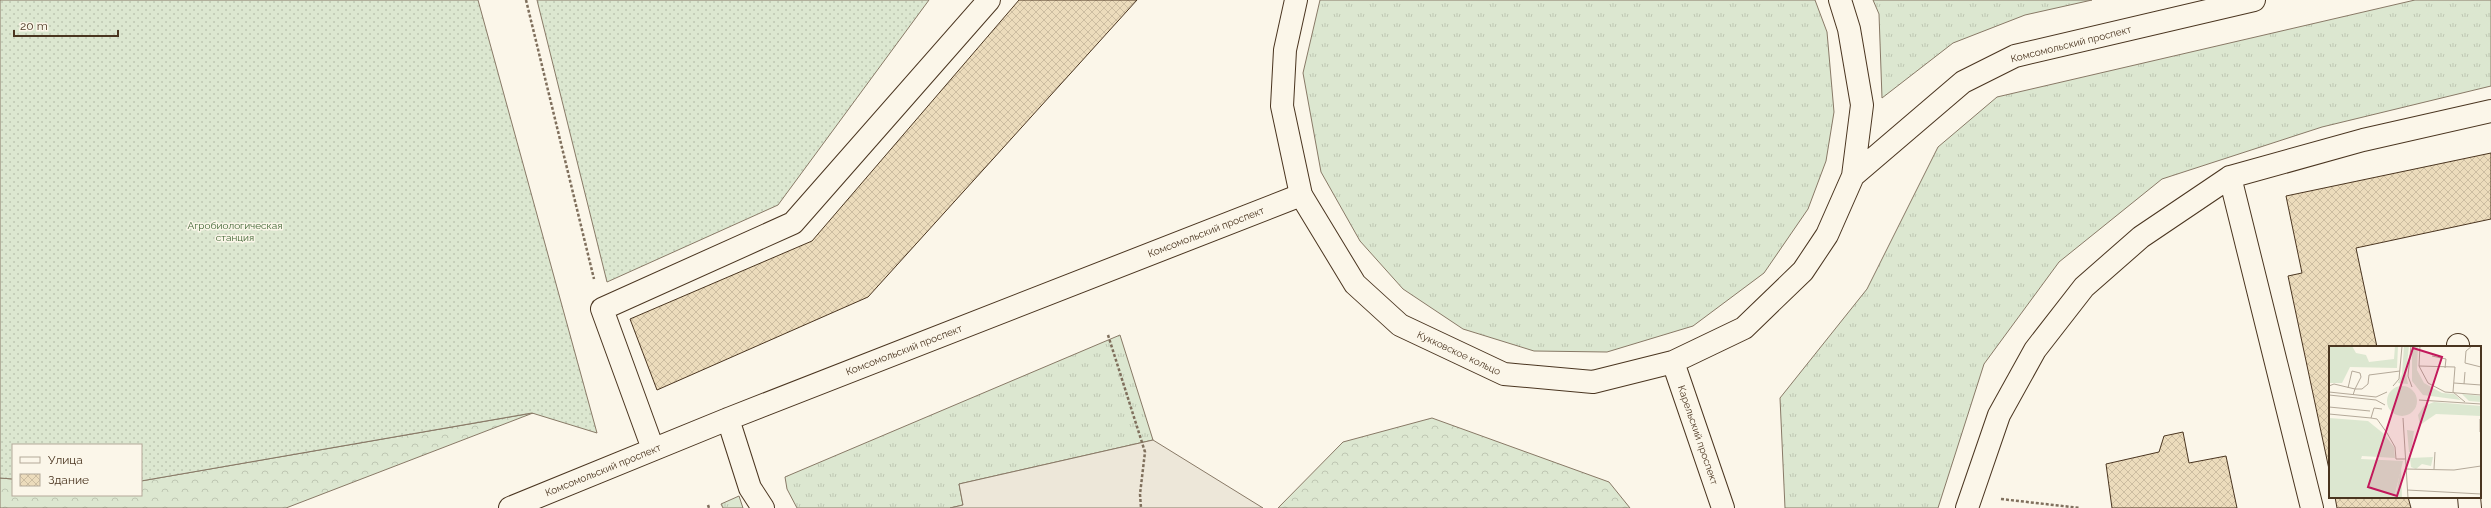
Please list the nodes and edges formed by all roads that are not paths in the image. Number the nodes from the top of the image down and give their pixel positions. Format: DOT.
graph roads {
  1 [pos="989,0"];
  2 [pos="1296,0"];
  3 [pos="1840,0"];
  4 [pos="2254,0"];
  5 [pos="2204,4"];
  6 [pos="2491,111"];
  7 [pos="1853,176"];
  8 [pos="2230,177"];
  9 [pos="1301,195"];
  10 [pos="1673,362"];
  11 [pos="728,418"];
  12 [pos="653,449"];
  13 [pos="1968,502"];
  14 [pos="510,508"];
  15 [pos="763,508"];
  16 [pos="1723,508"];
  17 [pos="2312,508"];
  1 -- 12 [label="main road"];
  2 -- 9 [label="main road, Кукковское кольцо"];
  3 -- 7 [label="main road, Кукковское кольцо"];
  4 -- 5 [label="main road, Комсомольский проспект"];
  5 -- 7 [label="main road, Комсомольский проспект"];
  6 -- 8 [label="main road"];
  7 -- 10 [label="main road, Кукковское кольцо"];
  8 -- 13 [label="main road"];
  8 -- 17 [label="main road"];
  9 -- 10 [label="main road, Кукковское кольцо"];
  9 -- 11 [label="main road, Комсомольский проспект"];
  10 -- 16 [label="main road, Карельский проспект"];
  11 -- 12 [label="main road, Комсомольский проспект"];
  11 -- 15 [label="main road"];
  12 -- 14 [label="main road, Комсомольский проспект"];
}
